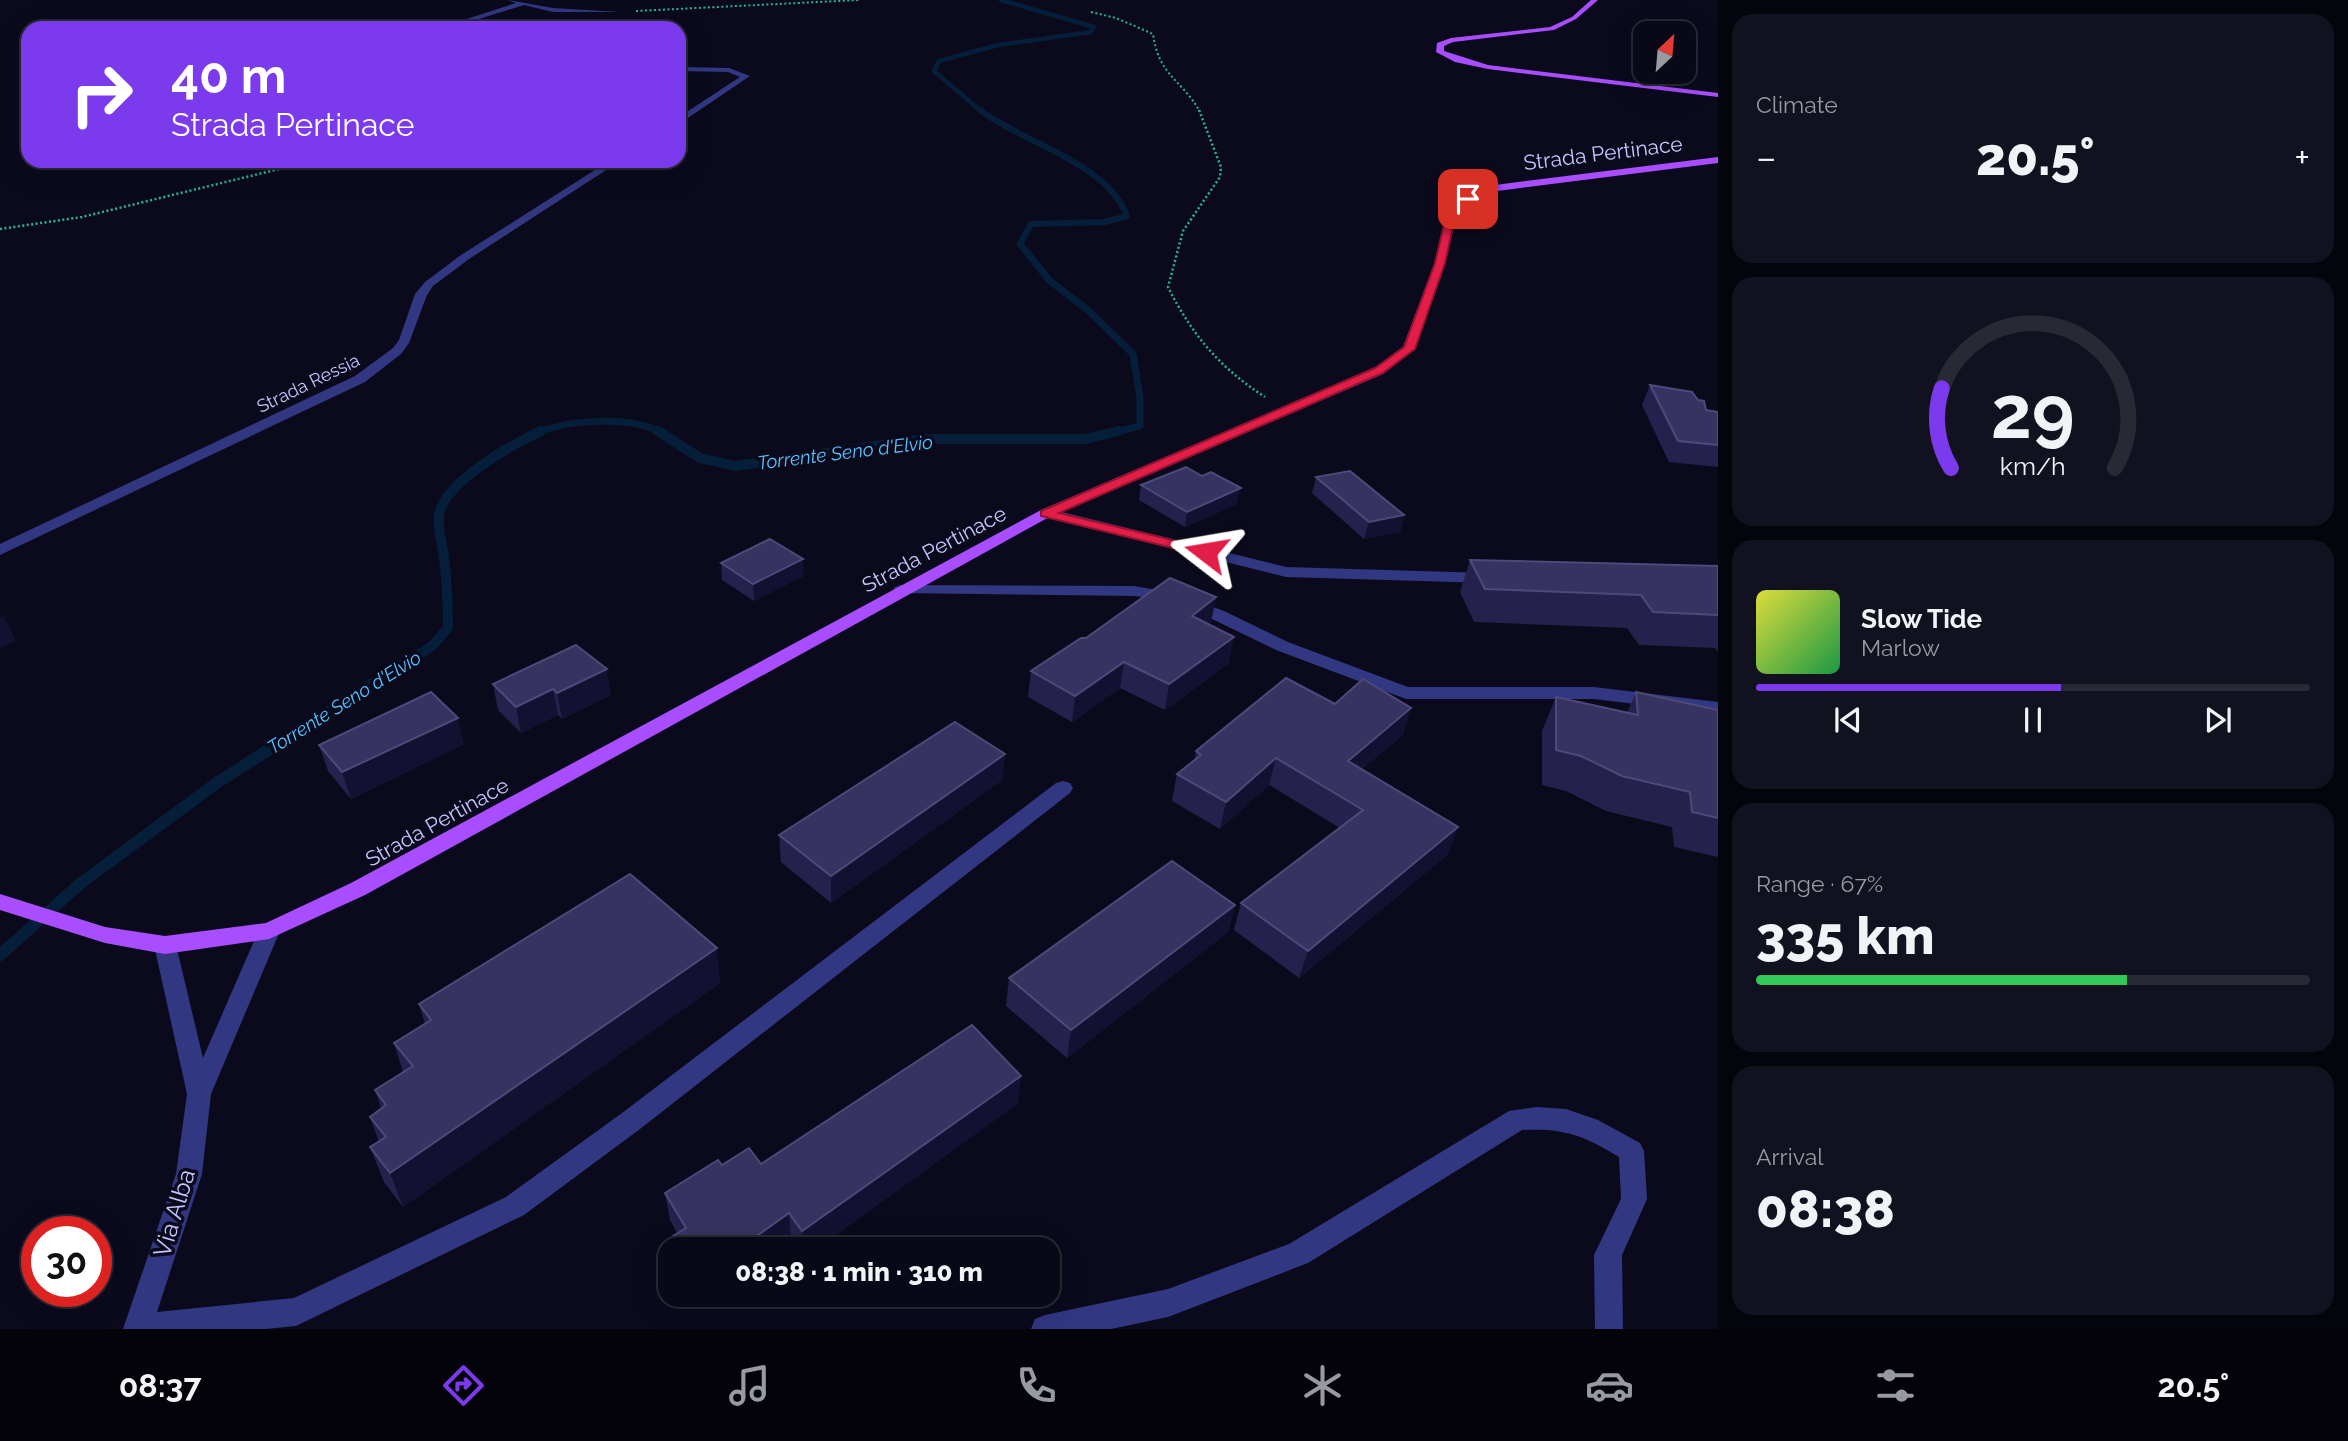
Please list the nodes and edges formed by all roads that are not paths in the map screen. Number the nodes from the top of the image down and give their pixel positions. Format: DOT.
graph roads {
  1 [pos="511,0"];
  2 [pos="1595,0"];
  3 [pos="521,4"];
  4 [pos="617,12"];
  5 [pos="466,21"];
  6 [pos="686,69"];
  7 [pos="1718,95"];
  8 [pos="686,116"];
  9 [pos="1718,160"];
  10 [pos="604,168"];
  11 [pos="1046,513"];
  12 [pos="0,550"];
  13 [pos="1506,579"];
  14 [pos="901,590"];
  15 [pos="1718,708"];
  16 [pos="1063,788"];
  17 [pos="0,902"];
  18 [pos="269,931"];
  19 [pos="164,945"];
  20 [pos="199,1094"];
  21 [pos="200,1325"];
  22 [pos="137,1328"];
  23 [pos="1045,1329"];
  24 [pos="1609,1329"];
  1 -- 3 [label="street"];
  2 -- 7 [label="main road"];
  3 -- 4 [label="street"];
  3 -- 5 [label="street"];
  6 -- 8 [label="street"];
  9 -- 11 [label="main road, Strada Pertinace"];
  10 -- 12 [label="street, Strada Ressia"];
  11 -- 13 [label="street"];
  11 -- 14 [label="main road, Strada Pertinace"];
  14 -- 15 [label="street"];
  14 -- 18 [label="main road, Strada Pertinace"];
  16 -- 21 [label="street"];
  17 -- 19 [label="main road, Strada Pertinace"];
  18 -- 19 [label="main road, Strada Pertinace"];
  18 -- 20 [label="street, Via Alba"];
  19 -- 20 [label="street, Via Alba"];
  20 -- 22 [label="street, Via Alba"];
  21 -- 22 [label="street"];
  23 -- 24 [label="street"];
}
